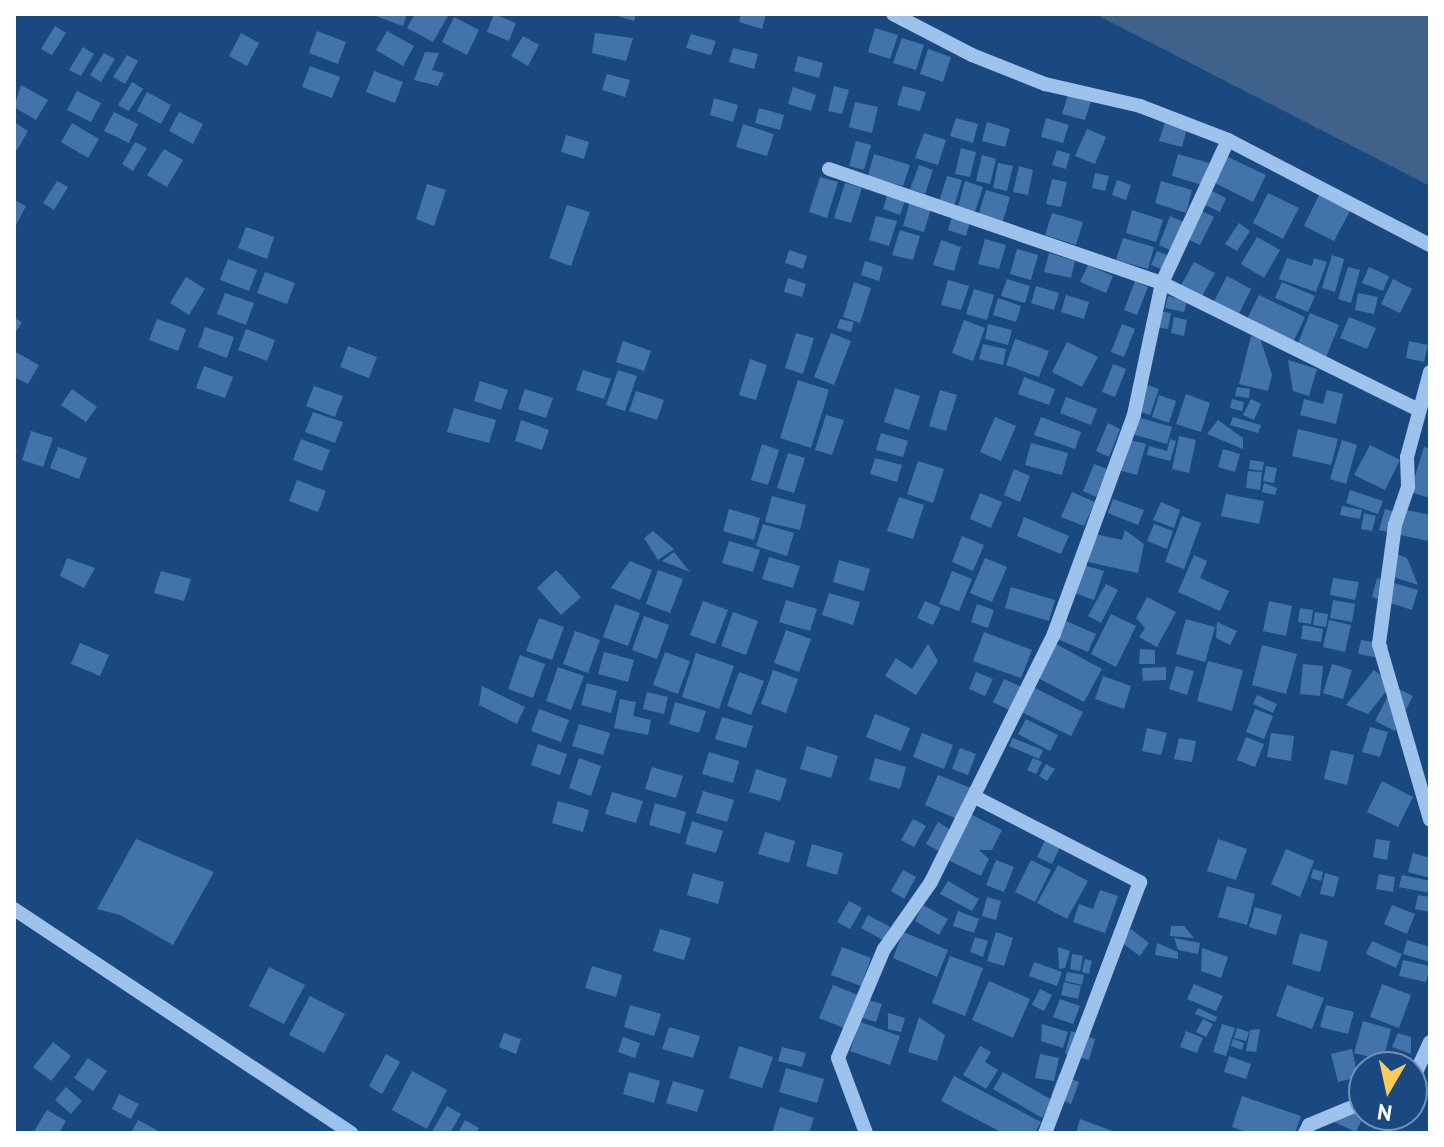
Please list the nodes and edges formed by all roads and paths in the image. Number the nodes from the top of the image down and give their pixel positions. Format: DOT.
graph roads {
  1 [pos="893,14"];
  2 [pos="1228,140"];
  3 [pos="829,169"];
  4 [pos="1430,245"];
  5 [pos="1162,283"];
  6 [pos="1430,372"];
  7 [pos="1419,410"];
  8 [pos="975,797"];
  9 [pos="1430,820"];
  10 [pos="14,909"];
  11 [pos="1348,1109"];
  12 [pos="351,1133"];
  13 [pos="866,1133"];
  14 [pos="1045,1133"];
  15 [pos="1305,1133"];
  1 -- 2 [label="street"];
  2 -- 4 [label="street"];
  2 -- 5 [label="street"];
  3 -- 5 [label="street"];
  5 -- 7 [label="street"];
  5 -- 8 [label="street"];
  6 -- 7 [label="street"];
  7 -- 9 [label="street"];
  8 -- 13 [label="street"];
  8 -- 14 [label="street"];
  10 -- 12 [label="street"];
  11 -- 15 [label="street"];
}
